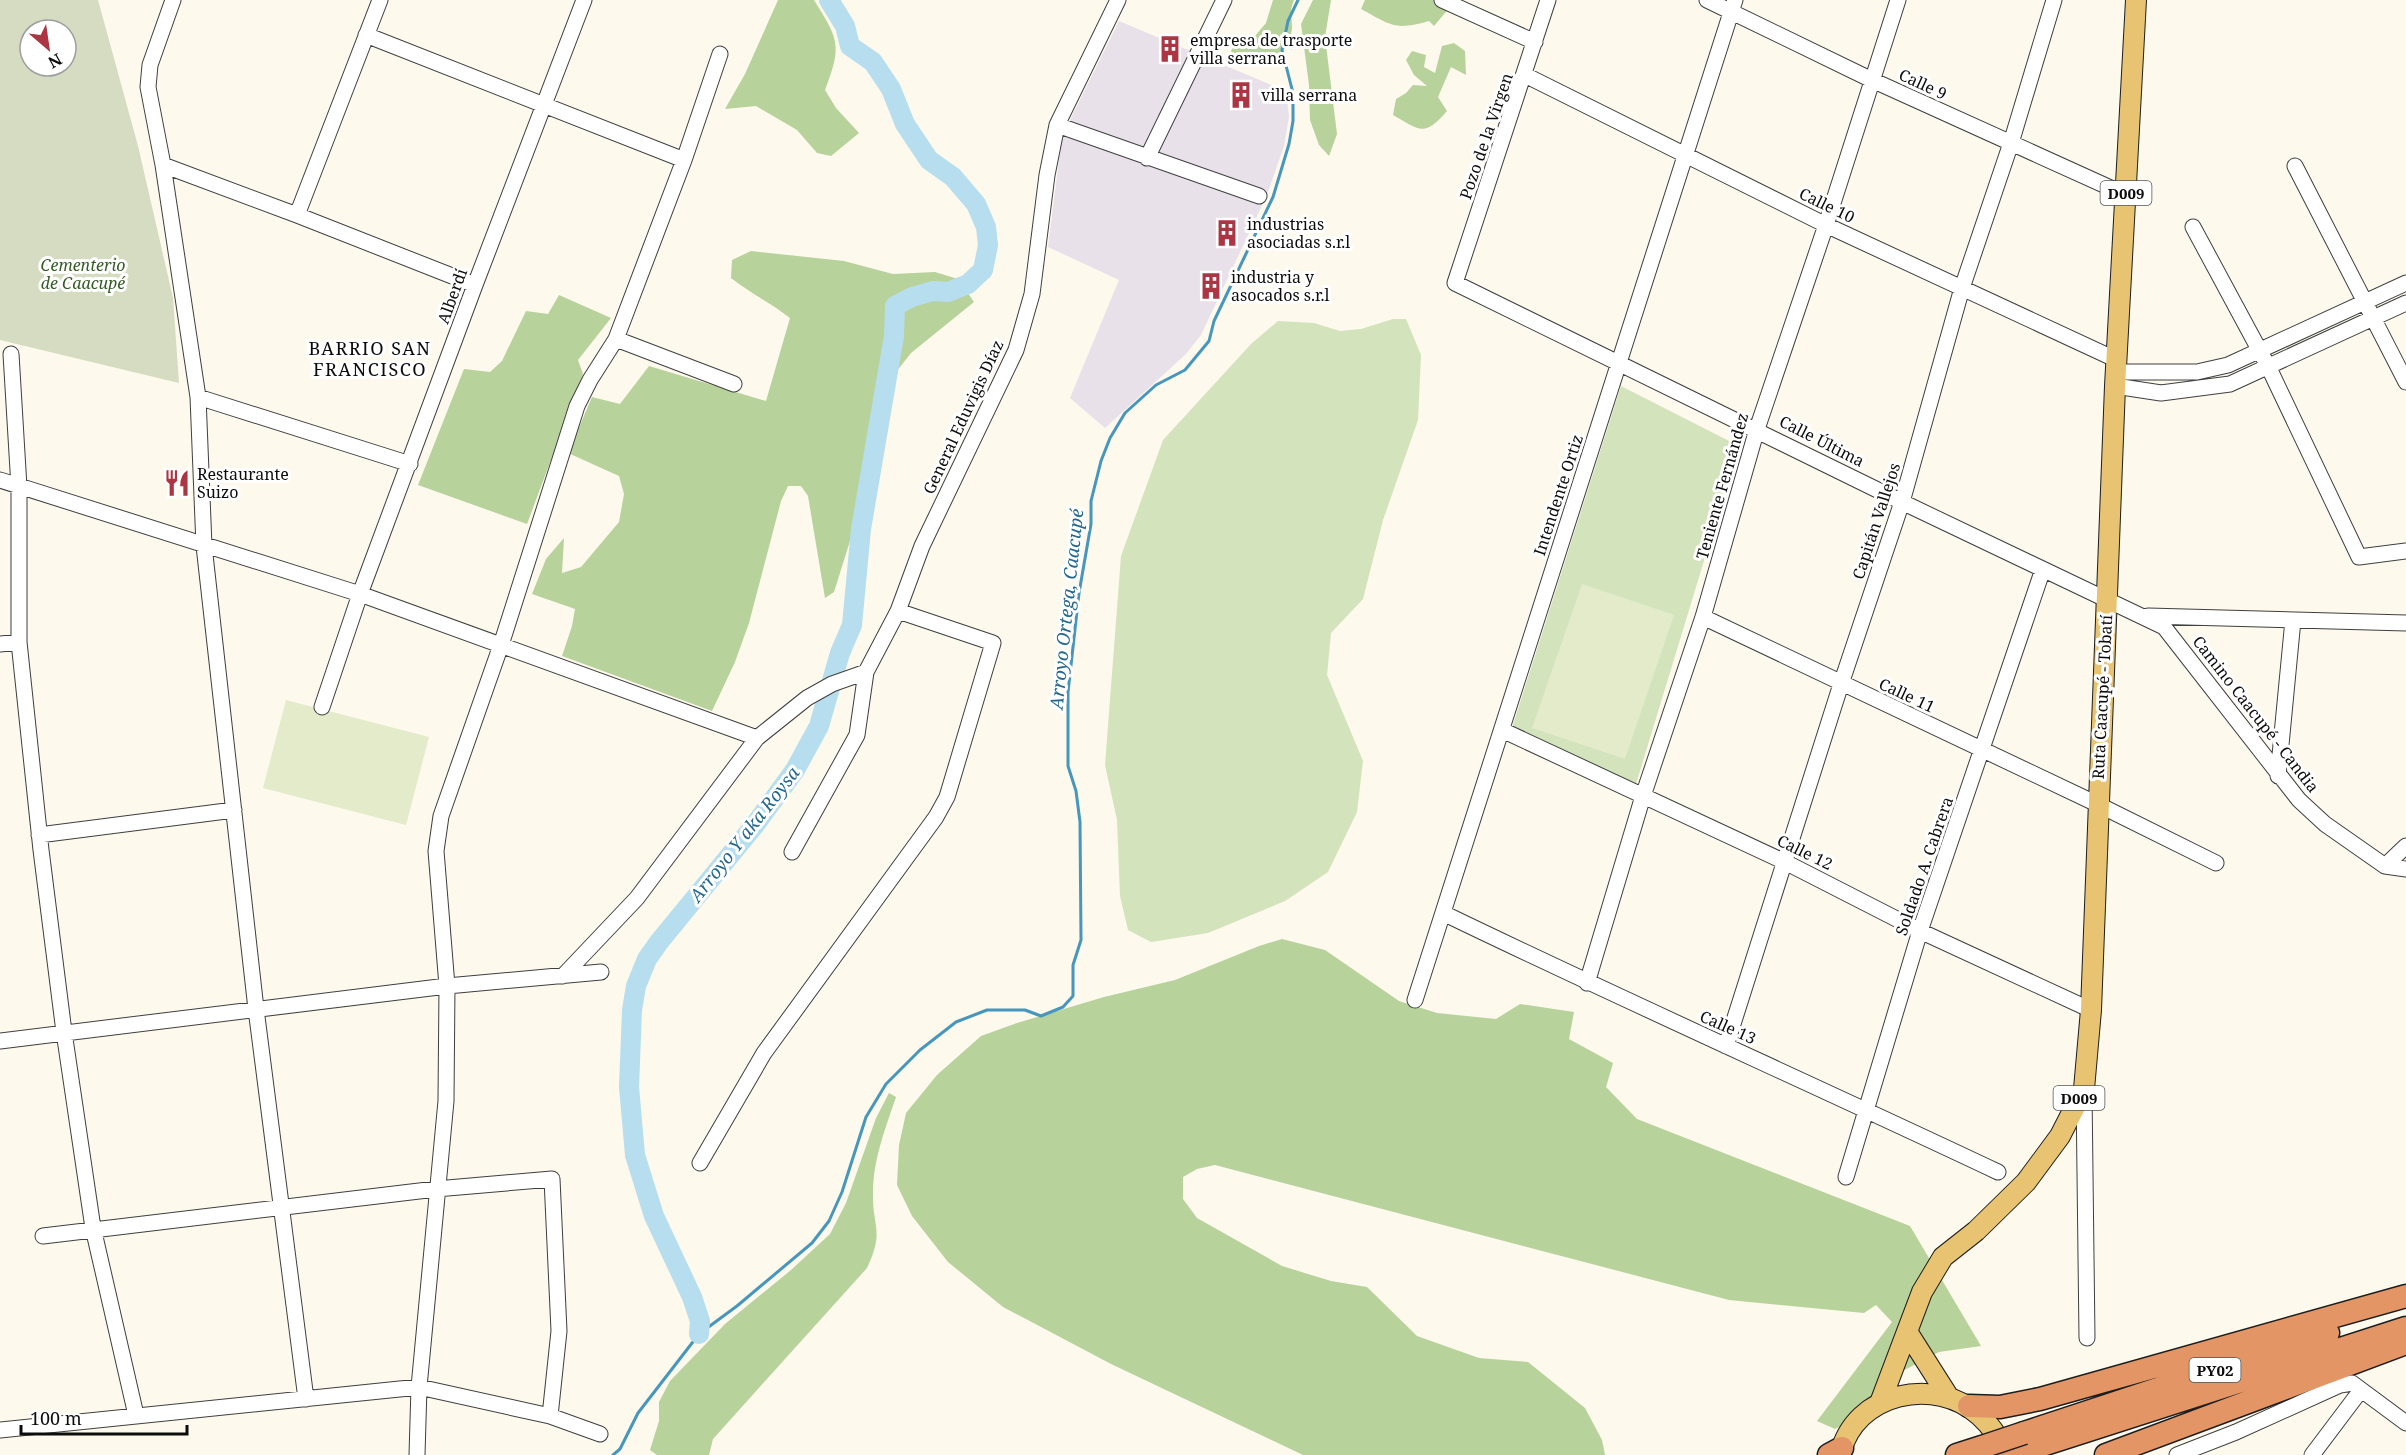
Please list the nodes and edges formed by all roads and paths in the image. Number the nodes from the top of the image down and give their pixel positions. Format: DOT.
graph roads {
  1 [pos="173,0"];
  2 [pos="380,0"];
  3 [pos="584,0"];
  4 [pos="1118,0"];
  5 [pos="1224,0"];
  6 [pos="1442,0"];
  7 [pos="1548,0"];
  8 [pos="1707,0"];
  9 [pos="1898,0"];
  10 [pos="2136,0"];
  11 [pos="2054,2"];
  12 [pos="1733,6"];
  13 [pos="366,34"];
  14 [pos="1535,42"];
  15 [pos="720,54"];
  16 [pos="1525,75"];
  17 [pos="1872,80"];
  18 [pos="545,104"];
  19 [pos="1057,125"];
  20 [pos="2011,143"];
  21 [pos="1685,155"];
  22 [pos="1147,158"];
  23 [pos="684,160"];
  24 [pos="163,165"];
  25 [pos="2295,166"];
  26 [pos="2126,195"];
  27 [pos="1259,196"];
  28 [pos="297,215"];
  29 [pos="1826,225"];
  30 [pos="2193,228"];
  31 [pos="1455,283"];
  32 [pos="2406,283"];
  33 [pos="475,285"];
  34 [pos="1962,288"];
  35 [pos="2365,303"];
  36 [pos="2406,303"];
  37 [pos="2374,319"];
  38 [pos="616,339"];
  39 [pos="2260,351"];
  40 [pos="11,354"];
  41 [pos="1618,362"];
  42 [pos="2269,368"];
  43 [pos="2116,372"];
  44 [pos="2406,382"];
  45 [pos="734,384"];
  46 [pos="198,397"];
  47 [pos="1757,429"];
  48 [pos="410,464"];
  49 [pos="0,480"];
  50 [pos="19,487"];
  51 [pos="1902,502"];
  52 [pos="204,546"];
  53 [pos="2406,551"];
  54 [pos="2043,570"];
  55 [pos="360,594"];
  56 [pos="2107,600"];
  57 [pos="898,611"];
  58 [pos="2140,615"];
  59 [pos="1703,617"];
  60 [pos="2293,620"];
  61 [pos="2406,623"];
  62 [pos="19,642"];
  63 [pos="0,644"];
  64 [pos="501,645"];
  65 [pos="866,672"];
  66 [pos="1841,684"];
  67 [pos="322,707"];
  68 [pos="1502,730"];
  69 [pos="757,738"];
  70 [pos="1982,749"];
  71 [pos="2278,776"];
  72 [pos="1643,796"];
  73 [pos="2097,804"];
  74 [pos="234,810"];
  75 [pos="39,834"];
  76 [pos="2406,846"];
  77 [pos="792,852"];
  78 [pos="1785,862"];
  79 [pos="2216,863"];
  80 [pos="2385,866"];
  81 [pos="2406,869"];
  82 [pos="1443,913"];
  83 [pos="1920,931"];
  84 [pos="601,972"];
  85 [pos="563,976"];
  86 [pos="1587,983"];
  87 [pos="447,986"];
  88 [pos="1415,1000"];
  89 [pos="256,1009"];
  90 [pos="2091,1010"];
  91 [pos="64,1032"];
  92 [pos="0,1041"];
  93 [pos="1726,1046"];
  94 [pos="2084,1085"];
  95 [pos="1867,1110"];
  96 [pos="700,1163"];
  97 [pos="1998,1172"];
  98 [pos="1846,1177"];
  99 [pos="436,1189"];
  100 [pos="281,1206"];
  101 [pos="93,1228"];
  102 [pos="43,1236"];
  103 [pos="2406,1296"];
  104 [pos="2406,1307"];
  105 [pos="2406,1328"];
  106 [pos="1908,1333"];
  107 [pos="2087,1338"];
  108 [pos="2406,1343"];
  109 [pos="418,1388"];
  110 [pos="2361,1390"];
  111 [pos="1948,1396"];
  112 [pos="306,1399"];
  113 [pos="1880,1403"];
  114 [pos="1969,1406"];
  115 [pos="136,1415"];
  116 [pos="550,1416"];
  117 [pos="2406,1423"];
  118 [pos="0,1430"];
  119 [pos="600,1434"];
  120 [pos="2022,1445"];
  121 [pos="1837,1453"];
  122 [pos="417,1455"];
  123 [pos="1957,1455"];
  124 [pos="2004,1455"];
  125 [pos="2106,1455"];
  126 [pos="2177,1455"];
  127 [pos="2312,1455"];
  1 -- 24 [label="street"];
  2 -- 13 [label="street"];
  3 -- 18 [label="street, Alberdi"];
  4 -- 19 [label="street, General Eduvigis Díaz"];
  5 -- 22 [label="street"];
  6 -- 14 [label="street"];
  7 -- 14 [label="street, Pozo de la Virgen"];
  8 -- 12 [label="street, Calle 9"];
  9 -- 17 [label="street, Teniente Fernández"];
  10 -- 26 [label="main road, Ruta Caacupé - Tobatí / D009"];
  11 -- 20 [label="street, Capitán Vallejos"];
  12 -- 17 [label="street, Calle 9"];
  12 -- 21 [label="street, Intendente Ortiz"];
  13 -- 18 [label="street"];
  13 -- 28 [label="street"];
  14 -- 16 [label="street, Pozo de la Virgen"];
  15 -- 23 [label="street"];
  16 -- 21 [label="street, Calle 10"];
  16 -- 31 [label="street, Pozo de la Virgen"];
  17 -- 20 [label="street, Calle 9"];
  17 -- 29 [label="street, Teniente Fernández"];
  18 -- 23 [label="street"];
  18 -- 33 [label="street, Alberdi"];
  19 -- 22 [label="street"];
  19 -- 57 [label="street, General Eduvigis Díaz"];
  20 -- 26 [label="street, Calle 9"];
  20 -- 34 [label="street, Capitán Vallejos"];
  21 -- 29 [label="street, Calle 10"];
  21 -- 41 [label="street, Intendente Ortiz"];
  22 -- 27 [label="street"];
  23 -- 38 [label="street"];
  24 -- 28 [label="street"];
  24 -- 46 [label="street"];
  25 -- 35 [label="street"];
  26 -- 43 [label="main road, Ruta Caacupé - Tobatí / D009"];
  28 -- 33 [label="street"];
  29 -- 34 [label="street, Calle 10"];
  29 -- 47 [label="street, Teniente Fernández"];
  30 -- 39 [label="street"];
  31 -- 41 [label="street, Calle Última"];
  32 -- 35 [label="street"];
  33 -- 48 [label="street, Alberdi"];
  34 -- 43 [label="street, Calle 10"];
  34 -- 51 [label="street, Capitán Vallejos"];
  35 -- 37 [label="street"];
  35 -- 39 [label="street"];
  36 -- 37 [label="street"];
  37 -- 42 [label="street"];
  37 -- 44 [label="street"];
  38 -- 45 [label="street"];
  38 -- 64 [label="street"];
  39 -- 42 [label="street"];
  39 -- 43 [label="street"];
  40 -- 50 [label="street"];
  41 -- 47 [label="street, Calle Última"];
  41 -- 68 [label="street, Intendente Ortiz"];
  42 -- 43 [label="street"];
  42 -- 53 [label="street"];
  43 -- 56 [label="main road, Ruta Caacupé - Tobatí / D009"];
  46 -- 48 [label="street"];
  46 -- 52 [label="street"];
  47 -- 51 [label="street, Calle Última"];
  47 -- 59 [label="street, Teniente Fernández"];
  48 -- 55 [label="street, Alberdi"];
  49 -- 50 [label="street"];
  50 -- 52 [label="street"];
  50 -- 62 [label="street"];
  51 -- 54 [label="street, Calle Última"];
  51 -- 66 [label="street, Capitán Vallejos"];
  52 -- 55 [label="street"];
  52 -- 74 [label="street"];
  54 -- 56 [label="street, Calle Última"];
  54 -- 70 [label="street, Soldado A. Cabrera"];
  55 -- 64 [label="street"];
  55 -- 67 [label="street, Alberdi"];
  56 -- 58 [label="street, Camino Caacupé - Candia"];
  56 -- 73 [label="main road, Ruta Caacupé - Tobatí / D009"];
  57 -- 65 [label="street, General Eduvigis Díaz"];
  57 -- 96 [label="street"];
  58 -- 60 [label="street"];
  58 -- 71 [label="street, Camino Caacupé - Candia"];
  59 -- 66 [label="street, Calle 11"];
  59 -- 72 [label="street, Teniente Fernández"];
  60 -- 61 [label="street"];
  60 -- 71 [label="street"];
  62 -- 63 [label="street"];
  62 -- 75 [label="street"];
  64 -- 69 [label="street"];
  64 -- 87 [label="street"];
  65 -- 69 [label="street"];
  65 -- 77 [label="street, General Eduvigis Díaz"];
  66 -- 70 [label="street, Calle 11"];
  66 -- 78 [label="street, Capitán Vallejos"];
  68 -- 72 [label="street, Calle 12"];
  68 -- 82 [label="street, Intendente Ortiz"];
  69 -- 85 [label="street"];
  70 -- 73 [label="street, Calle 11"];
  70 -- 83 [label="street, Soldado A. Cabrera"];
  71 -- 80 [label="street, Camino Caacupé - Candia"];
  72 -- 78 [label="street, Calle 12"];
  72 -- 86 [label="street, Teniente Fernández"];
  73 -- 79 [label="street, Calle 11"];
  73 -- 90 [label="main road, Ruta Caacupé - Tobatí / D009"];
  74 -- 75 [label="street"];
  74 -- 89 [label="street"];
  75 -- 91 [label="street"];
  76 -- 80 [label="street"];
  78 -- 83 [label="street, Calle 12"];
  78 -- 93 [label="street, Capitán Vallejos"];
  80 -- 81 [label="street, Camino Caacupé - Candia"];
  82 -- 86 [label="street, Calle 13"];
  82 -- 88 [label="street, Intendente Ortiz"];
  83 -- 90 [label="street, Calle 12"];
  83 -- 95 [label="street, Soldado A. Cabrera"];
  84 -- 85 [label="street"];
  85 -- 87 [label="street"];
  86 -- 93 [label="street, Calle 13"];
  87 -- 89 [label="street"];
  87 -- 99 [label="street"];
  89 -- 91 [label="street"];
  89 -- 100 [label="street"];
  90 -- 94 [label="main road, Ruta Caacupé - Tobatí / D009"];
  91 -- 92 [label="street"];
  91 -- 101 [label="street"];
  93 -- 95 [label="street, Calle 13"];
  94 -- 106 [label="main road, Ruta Caacupé - Tobatí / D009"];
  94 -- 107 [label="street"];
  95 -- 97 [label="street, Calle 13"];
  95 -- 98 [label="street, Soldado A. Cabrera"];
  99 -- 100 [label="street"];
  99 -- 109 [label="street"];
  99 -- 116 [label="street"];
  100 -- 101 [label="street"];
  100 -- 112 [label="street"];
  101 -- 102 [label="street"];
  101 -- 115 [label="street"];
  103 -- 114 [label="highway"];
  104 -- 120 [label="highway, PY02"];
  105 -- 120 [label="highway, PY02"];
  106 -- 111 [label="main road"];
  106 -- 113 [label="main road, Ruta Caacupé - Tobatí / D009"];
  108 -- 125 [label="highway"];
  109 -- 112 [label="street"];
  109 -- 116 [label="street"];
  109 -- 122 [label="street"];
  110 -- 117 [label="street"];
  110 -- 126 [label="street"];
  110 -- 127 [label="street"];
  111 -- 113 [label="main road, D009"];
  111 -- 114 [label="main road, D009"];
  112 -- 115 [label="street"];
  113 -- 121 [label="main road, D009"];
  114 -- 124 [label="main road, D009"];
  115 -- 118 [label="street"];
  116 -- 119 [label="street"];
  120 -- 123 [label="highway, PY02, bridge"];
}
